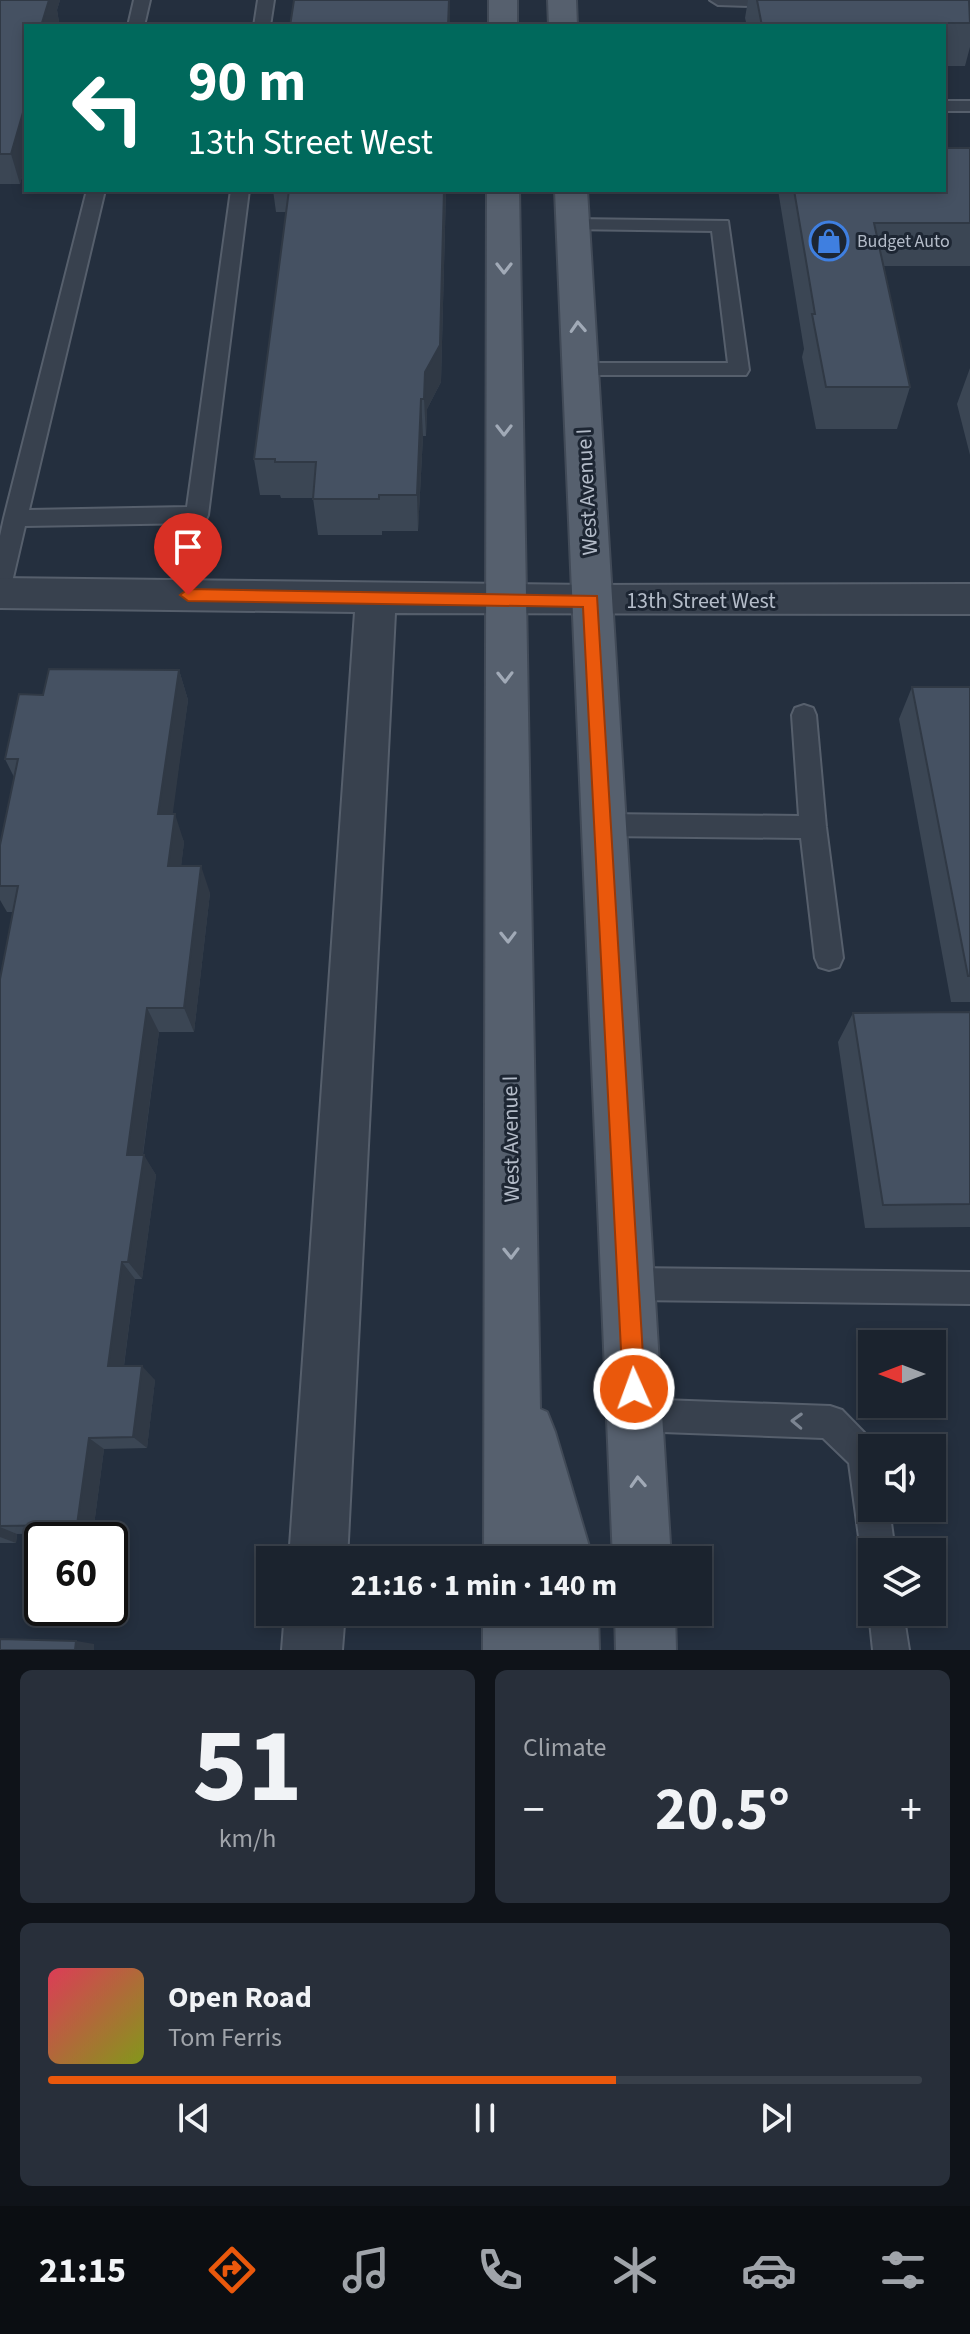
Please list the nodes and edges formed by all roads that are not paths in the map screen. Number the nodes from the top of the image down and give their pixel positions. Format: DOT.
graph roads {
  1 [pos="142,0"];
  2 [pos="266,0"];
  3 [pos="503,0"];
  4 [pos="540,0"];
  5 [pos="562,0"];
  6 [pos="718,0"];
  7 [pos="800,2"];
  8 [pos="136,24"];
  9 [pos="262,24"];
  10 [pos="503,24"];
  11 [pos="541,24"];
  12 [pos="563,24"];
  13 [pos="946,106"];
  14 [pos="970,106"];
  15 [pos="96,192"];
  16 [pos="240,192"];
  17 [pos="503,192"];
  18 [pos="572,207"];
  19 [pos="580,370"];
  20 [pos="15,518"];
  21 [pos="0,582"];
  22 [pos="0,593"];
  23 [pos="376,597"];
  24 [pos="504,599"];
  25 [pos="970,599"];
  26 [pos="591,600"];
  27 [pos="804,715"];
  28 [pos="603,825"];
  29 [pos="813,827"];
  30 [pos="829,958"];
  31 [pos="630,1284"];
  32 [pos="970,1288"];
  33 [pos="512,1380"];
  34 [pos="635,1415"];
  35 [pos="858,1448"];
  36 [pos="319,1546"];
  37 [pos="513,1546"];
  38 [pos="560,1546"];
  39 [pos="641,1546"];
  40 [pos="314,1626"];
  41 [pos="513,1626"];
  42 [pos="568,1626"];
  43 [pos="645,1626"];
  44 [pos="888,1626"];
  45 [pos="312,1650"];
  46 [pos="513,1650"];
  47 [pos="569,1650"];
  48 [pos="646,1650"];
  49 [pos="891,1650"];
  1 -- 8 [label="lane"];
  2 -- 9 [label="lane"];
  3 -- 10 [label="main road"];
  4 -- 11 [label="main road"];
  5 -- 12 [label="main road"];
  6 -- 7 [label="lane"];
  13 -- 14 [label="lane"];
  15 -- 20 [label="lane"];
  16 -- 20 [label="lane"];
  17 -- 24 [label="main road, West Avenue I, one-way"];
  19 -- 18 [label="main road, West Avenue I, one-way"];
  18 -- 19 [label="lane"];
  19 -- 26 [label="main road, West Avenue I"];
  20 -- 21 [label="lane"];
  22 -- 23 [label="street, 13th Street West"];
  23 -- 24 [label="street, 13th Street West"];
  23 -- 36 [label="street"];
  24 -- 26 [label="street, 13th Street West"];
  24 -- 33 [label="main road, West Avenue I, one-way"];
  25 -- 26 [label="street, 13th Street West"];
  26 -- 28 [label="main road, West Avenue I"];
  27 -- 29 [label="lane"];
  28 -- 29 [label="lane"];
  28 -- 31 [label="main road, West Avenue I"];
  29 -- 30 [label="lane"];
  31 -- 32 [label="lane"];
  31 -- 34 [label="main road, West Avenue I"];
  33 -- 37 [label="main road, West Avenue I"];
  33 -- 38 [label="main road"];
  35 -- 34 [label="lane, one-way"];
  39 -- 34 [label="main road, West Avenue I, one-way"];
  40 -- 45 [label="street"];
  41 -- 46 [label="main road"];
  42 -- 47 [label="main road"];
  43 -- 48 [label="main road"];
  44 -- 49 [label="lane"];
}
